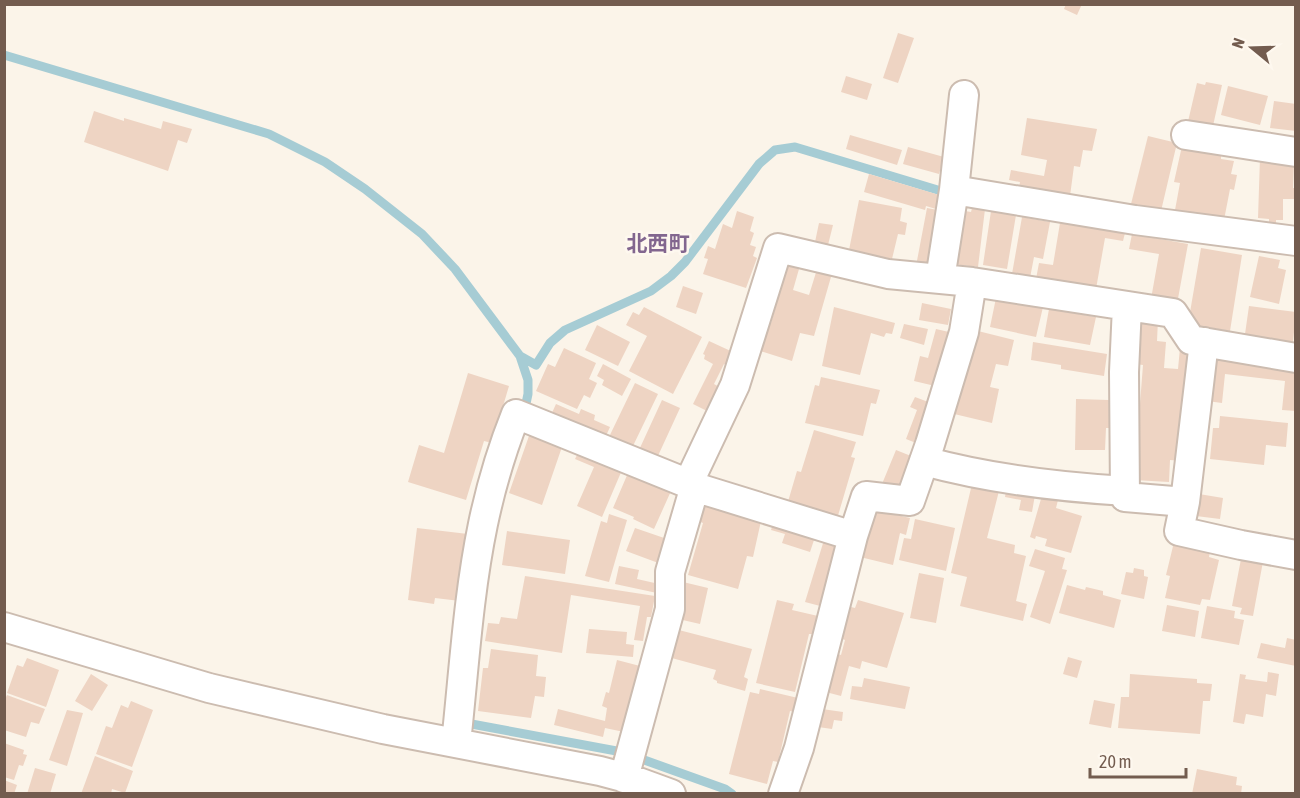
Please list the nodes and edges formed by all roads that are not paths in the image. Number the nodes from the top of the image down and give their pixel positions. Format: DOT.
graph roads {
  1 [pos="963,95"];
  2 [pos="1186,135"];
  3 [pos="1296,152"];
  4 [pos="953,197"];
  5 [pos="1296,241"];
  6 [pos="940,279"];
  7 [pos="972,282"];
  8 [pos="1127,306"];
  9 [pos="1204,342"];
  10 [pos="1296,358"];
  11 [pos="924,461"];
  12 [pos="692,485"];
  13 [pos="1125,491"];
  14 [pos="1185,502"];
  15 [pos="853,536"];
  16 [pos="1296,555"];
  17 [pos="7,635"];
  18 [pos="456,743"];
  19 [pos="628,763"];
  20 [pos="671,794"];
  21 [pos="783,794"];
  1 -- 4 [label="street"];
  2 -- 3 [label="street"];
  4 -- 5 [label="street"];
  4 -- 6 [label="street"];
  6 -- 7 [label="street"];
  6 -- 12 [label="street"];
  7 -- 8 [label="street"];
  7 -- 11 [label="street"];
  8 -- 9 [label="street"];
  8 -- 13 [label="street"];
  9 -- 10 [label="street"];
  9 -- 14 [label="street"];
  11 -- 13 [label="street"];
  11 -- 15 [label="street"];
  12 -- 15 [label="street"];
  12 -- 18 [label="street"];
  12 -- 19 [label="street"];
  13 -- 14 [label="street"];
  14 -- 16 [label="street"];
  15 -- 21 [label="street"];
  17 -- 18 [label="street"];
  18 -- 19 [label="street"];
  19 -- 20 [label="street"];
}
